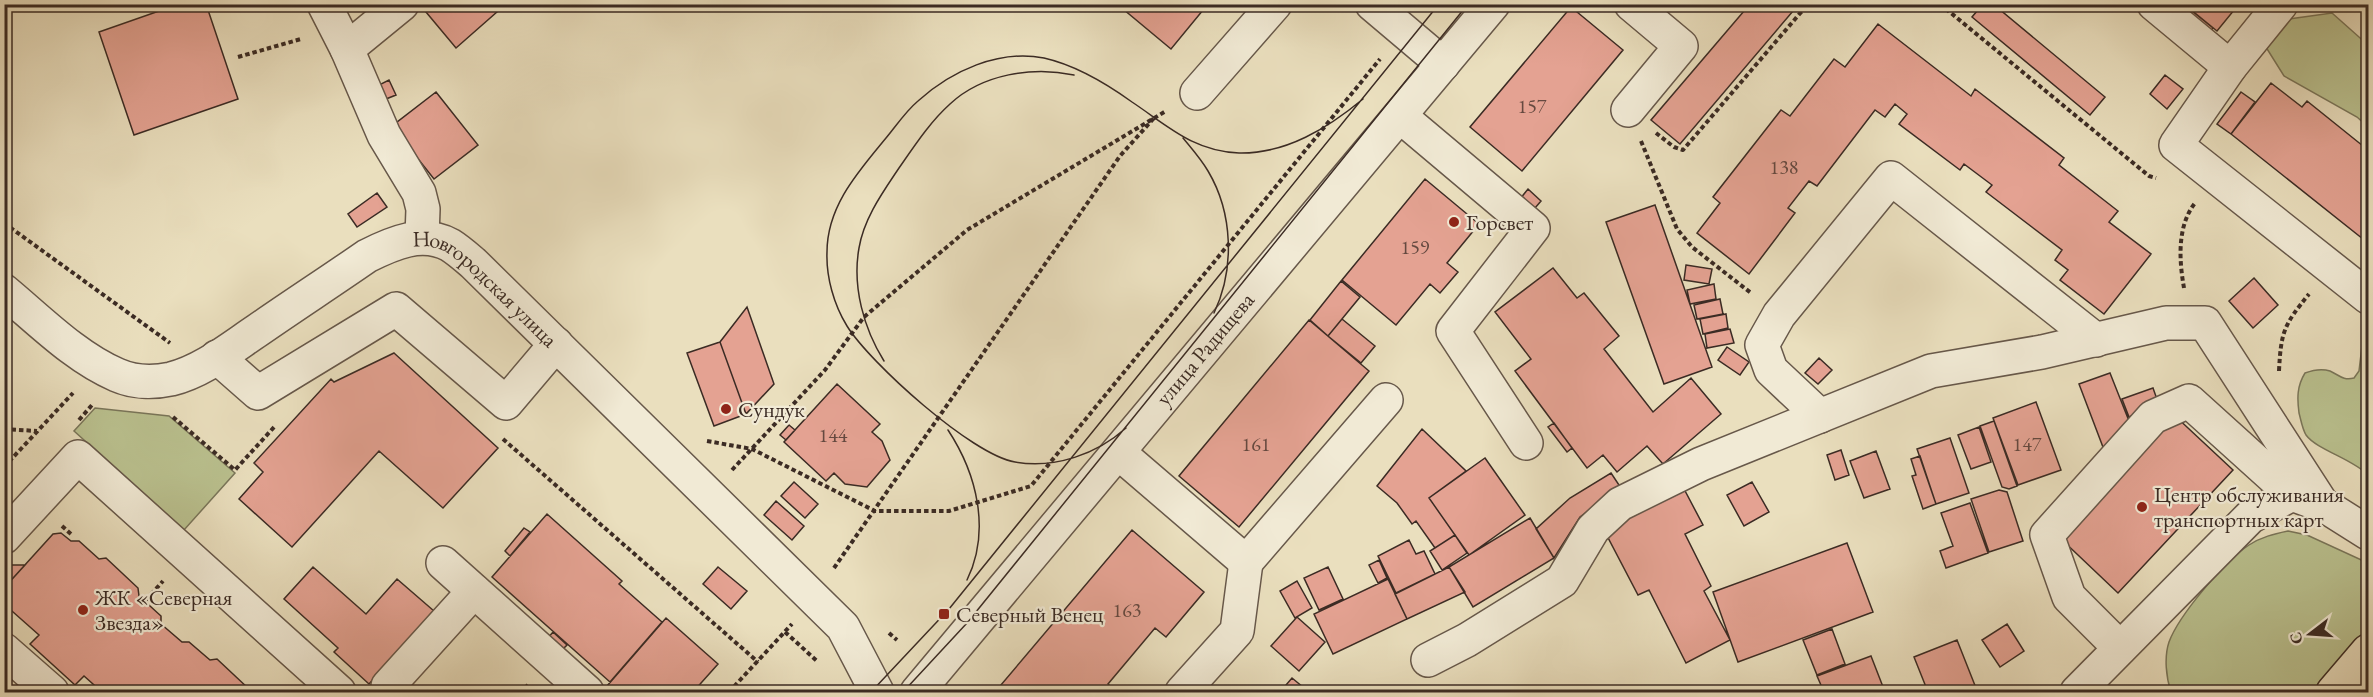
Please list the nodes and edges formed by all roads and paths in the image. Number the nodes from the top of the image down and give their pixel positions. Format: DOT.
graph roads {
  1 [pos="402,4"];
  2 [pos="1275,4"];
  3 [pos="1372,4"];
  4 [pos="1493,4"];
  5 [pos="1631,4"];
  6 [pos="1808,4"];
  7 [pos="1940,4"];
  8 [pos="2154,4"];
  9 [pos="2281,4"];
  10 [pos="336,27"];
  11 [pos="1403,31"];
  12 [pos="238,57"];
  13 [pos="1443,64"];
  14 [pos="2230,67"];
  15 [pos="1197,93"];
  16 [pos="1628,110"];
  17 [pos="1400,116"];
  18 [pos="2215,176"];
  19 [pos="2160,179"];
  20 [pos="422,237"];
  21 [pos="2331,267"];
  22 [pos="4,291"];
  23 [pos="2368,297"];
  24 [pos="1779,315"];
  25 [pos="2191,323"];
  26 [pos="2096,339"];
  27 [pos="556,344"];
  28 [pos="217,357"];
  29 [pos="98,366"];
  30 [pos="2279,376"];
  31 [pos="1386,400"];
  32 [pos="103,407"];
  33 [pos="170,414"];
  34 [pos="1820,416"];
  35 [pos="282,419"];
  36 [pos="4,429"];
  37 [pos="38,431"];
  38 [pos="498,434"];
  39 [pos="1526,443"];
  40 [pos="1119,453"];
  41 [pos="78,458"];
  42 [pos="4,467"];
  43 [pos="709,494"];
  44 [pos="2307,499"];
  45 [pos="875,511"];
  46 [pos="2368,533"];
  47 [pos="4,537"];
  48 [pos="1246,562"];
  49 [pos="443,563"];
  50 [pos="170,573"];
  51 [pos="474,591"];
  52 [pos="813,597"];
  53 [pos="146,600"];
  54 [pos="785,632"];
  55 [pos="4,650"];
  56 [pos="2368,651"];
  57 [pos="2110,658"];
  58 [pos="1428,660"];
  59 [pos="817,661"];
  60 [pos="758,662"];
  61 [pos="388,686"];
  62 [pos="52,693"];
  63 [pos="339,693"];
  64 [pos="587,693"];
  65 [pos="729,693"];
  66 [pos="877,693"];
  67 [pos="917,693"];
  68 [pos="1182,693"];
  69 [pos="2049,693"];
  70 [pos="2077,693"];
  71 [pos="2333,693"];
  1 -- 10 [label="street"];
  2 -- 15 [label="street"];
  3 -- 11 [label="street"];
  4 -- 13 [label="street, улица Радищева"];
  5 -- 16 [label="street"];
  6 -- 16 [label="path"];
  7 -- 19 [label="path"];
  8 -- 14 [label="street"];
  9 -- 14 [label="street"];
  10 -- 12 [label="path"];
  10 -- 20 [label="street"];
  11 -- 13 [label="street"];
  11 -- 45 [label="path"];
  13 -- 17 [label="street, улица Радищева"];
  14 -- 18 [label="street"];
  16 -- 24 [label="path"];
  17 -- 39 [label="street"];
  17 -- 40 [label="street, улица Радищева"];
  18 -- 21 [label="street"];
  18 -- 25 [label="path"];
  20 -- 27 [label="street, Новгородская улица"];
  20 -- 28 [label="street, Новгородская улица"];
  21 -- 23 [label="street"];
  21 -- 30 [label="path"];
  22 -- 29 [label="street, Новгородская улица"];
  24 -- 26 [label="street"];
  24 -- 34 [label="street"];
  25 -- 26 [label="street"];
  25 -- 44 [label="street"];
  26 -- 34 [label="street"];
  27 -- 28 [label="street"];
  27 -- 43 [label="street, Новгородская улица"];
  28 -- 29 [label="street, Новгородская улица"];
  29 -- 37 [label="path"];
  31 -- 48 [label="street"];
  32 -- 41 [label="path"];
  33 -- 35 [label="path"];
  34 -- 58 [label="street"];
  36 -- 37 [label="path"];
  37 -- 42 [label="path"];
  38 -- 60 [label="path"];
  40 -- 48 [label="street"];
  40 -- 67 [label="street, улица Радищева"];
  41 -- 47 [label="street"];
  41 -- 63 [label="street"];
  43 -- 45 [label="path"];
  43 -- 52 [label="street, Новгородская улица"];
  44 -- 46 [label="street"];
  44 -- 57 [label="street"];
  44 -- 57 [label="street"];
  45 -- 52 [label="path"];
  48 -- 68 [label="street"];
  49 -- 51 [label="street"];
  50 -- 53 [label="path"];
  51 -- 61 [label="street"];
  51 -- 64 [label="street"];
  52 -- 54 [label="path"];
  52 -- 66 [label="street, Новгородская улица"];
  54 -- 59 [label="path"];
  54 -- 60 [label="path"];
  55 -- 62 [label="street"];
  56 -- 71 [label="main road"];
  57 -- 69 [label="street"];
  57 -- 70 [label="street"];
  60 -- 65 [label="path"];
}
